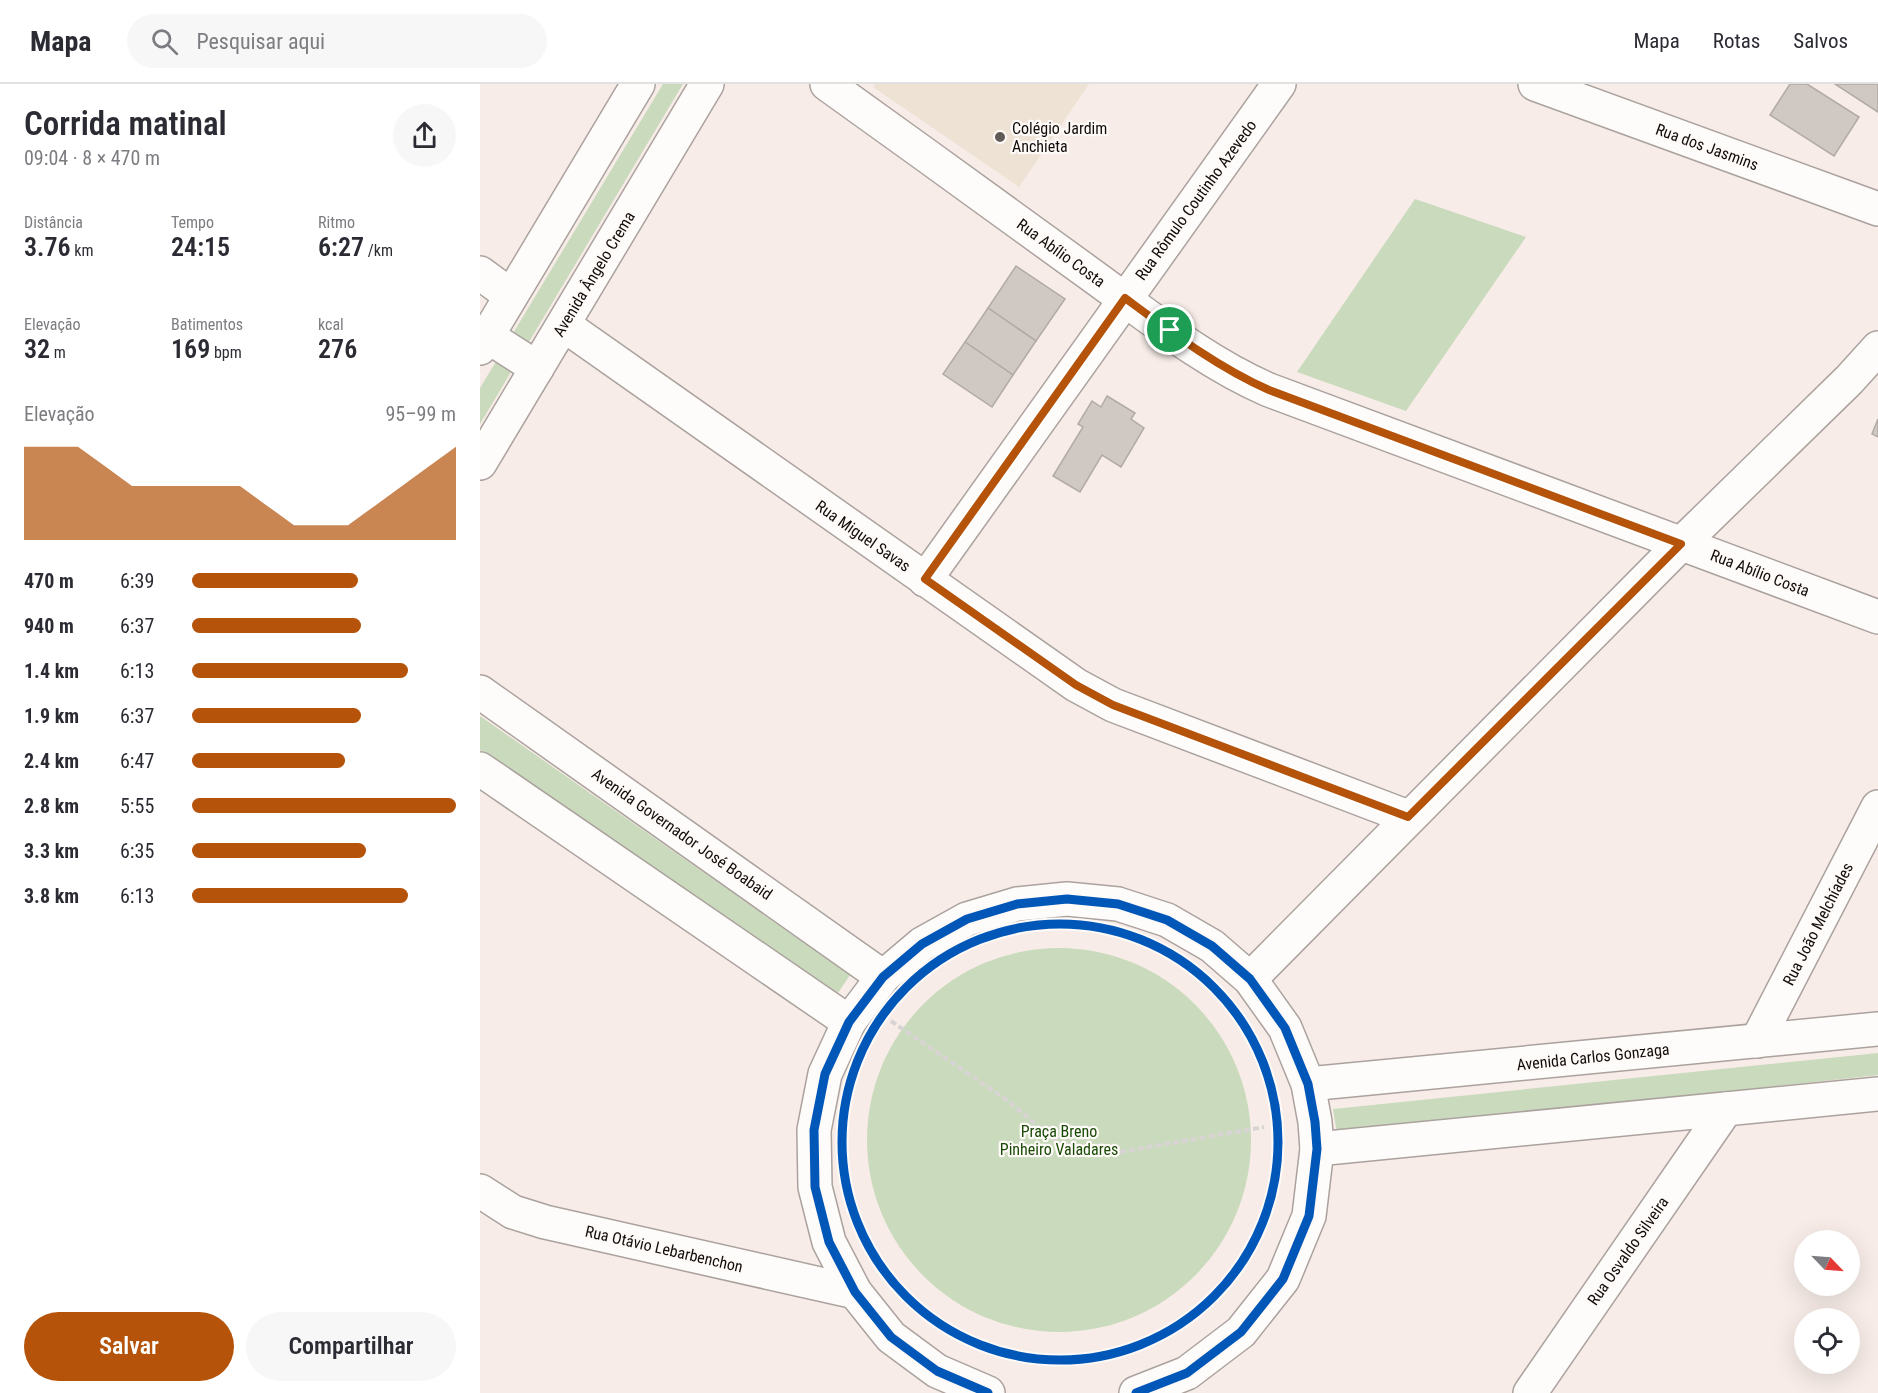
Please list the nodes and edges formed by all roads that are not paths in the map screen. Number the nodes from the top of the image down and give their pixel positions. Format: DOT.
graph roads {
  1 [pos="638,84"];
  2 [pos="708,84"];
  3 [pos="827,84"];
  4 [pos="1279,84"];
  5 [pos="1535,84"];
  6 [pos="1878,209"];
  7 [pos="480,273"];
  8 [pos="510,295"];
  9 [pos="1125,298"];
  10 [pos="564,325"];
  11 [pos="484,342"];
  12 [pos="1878,348"];
  13 [pos="537,368"];
  14 [pos="480,463"];
  15 [pos="1681,544"];
  16 [pos="925,579"];
  17 [pos="1878,617"];
  18 [pos="480,692"];
  19 [pos="480,769"];
  20 [pos="1878,807"];
  21 [pos="1408,817"];
  22 [pos="883,977"];
  23 [pos="1250,979"];
  24 [pos="849,1022"];
  25 [pos="1878,1029"];
  26 [pos="1757,1041"];
  27 [pos="1308,1084"];
  28 [pos="1878,1094"];
  29 [pos="1726,1108"];
  30 [pos="1317,1149"];
  31 [pos="480,1191"];
  32 [pos="855,1292"];
  33 [pos="988,1393"];
  34 [pos="1136,1393"];
  35 [pos="1530,1393"];
  1 -- 8 [label="street"];
  2 -- 10 [label="street, Avenida Ângelo Crema"];
  3 -- 9 [label="street, Rua Abílio Costa"];
  4 -- 9 [label="street, Rua Rômulo Coutinho Azevedo"];
  5 -- 6 [label="street, Rua dos Jasmins"];
  7 -- 8 [label="street"];
  8 -- 11 [label="street"];
  9 -- 15 [label="street, Rua Abílio Costa"];
  9 -- 16 [label="street, Rua Rômulo Coutinho Azevedo"];
  10 -- 13 [label="street, Avenida Ângelo Crema"];
  10 -- 16 [label="street, Rua Miguel Savas"];
  11 -- 13 [label="street"];
  12 -- 15 [label="street"];
  13 -- 14 [label="street, Avenida Ângelo Crema"];
  15 -- 17 [label="street, Rua Abílio Costa"];
  15 -- 21 [label="street"];
  16 -- 21 [label="street, Rua Miguel Savas"];
  18 -- 22 [label="street, Avenida Governador José Boabaid"];
  19 -- 24 [label="street"];
  20 -- 26 [label="street, Rua João Melchíades"];
  21 -- 23 [label="street"];
  22 -- 23 [label="street"];
  22 -- 24 [label="street"];
  23 -- 27 [label="street"];
  24 -- 32 [label="street"];
  25 -- 26 [label="street, Avenida Carlos Gonzaga"];
  26 -- 27 [label="street, Avenida Carlos Gonzaga"];
  27 -- 30 [label="street"];
  28 -- 29 [label="street"];
  29 -- 30 [label="street"];
  29 -- 35 [label="street, Rua Osvaldo Silveira"];
  30 -- 34 [label="street"];
  31 -- 32 [label="street, Rua Otávio Lebarbenchon"];
  32 -- 33 [label="street"];
}
